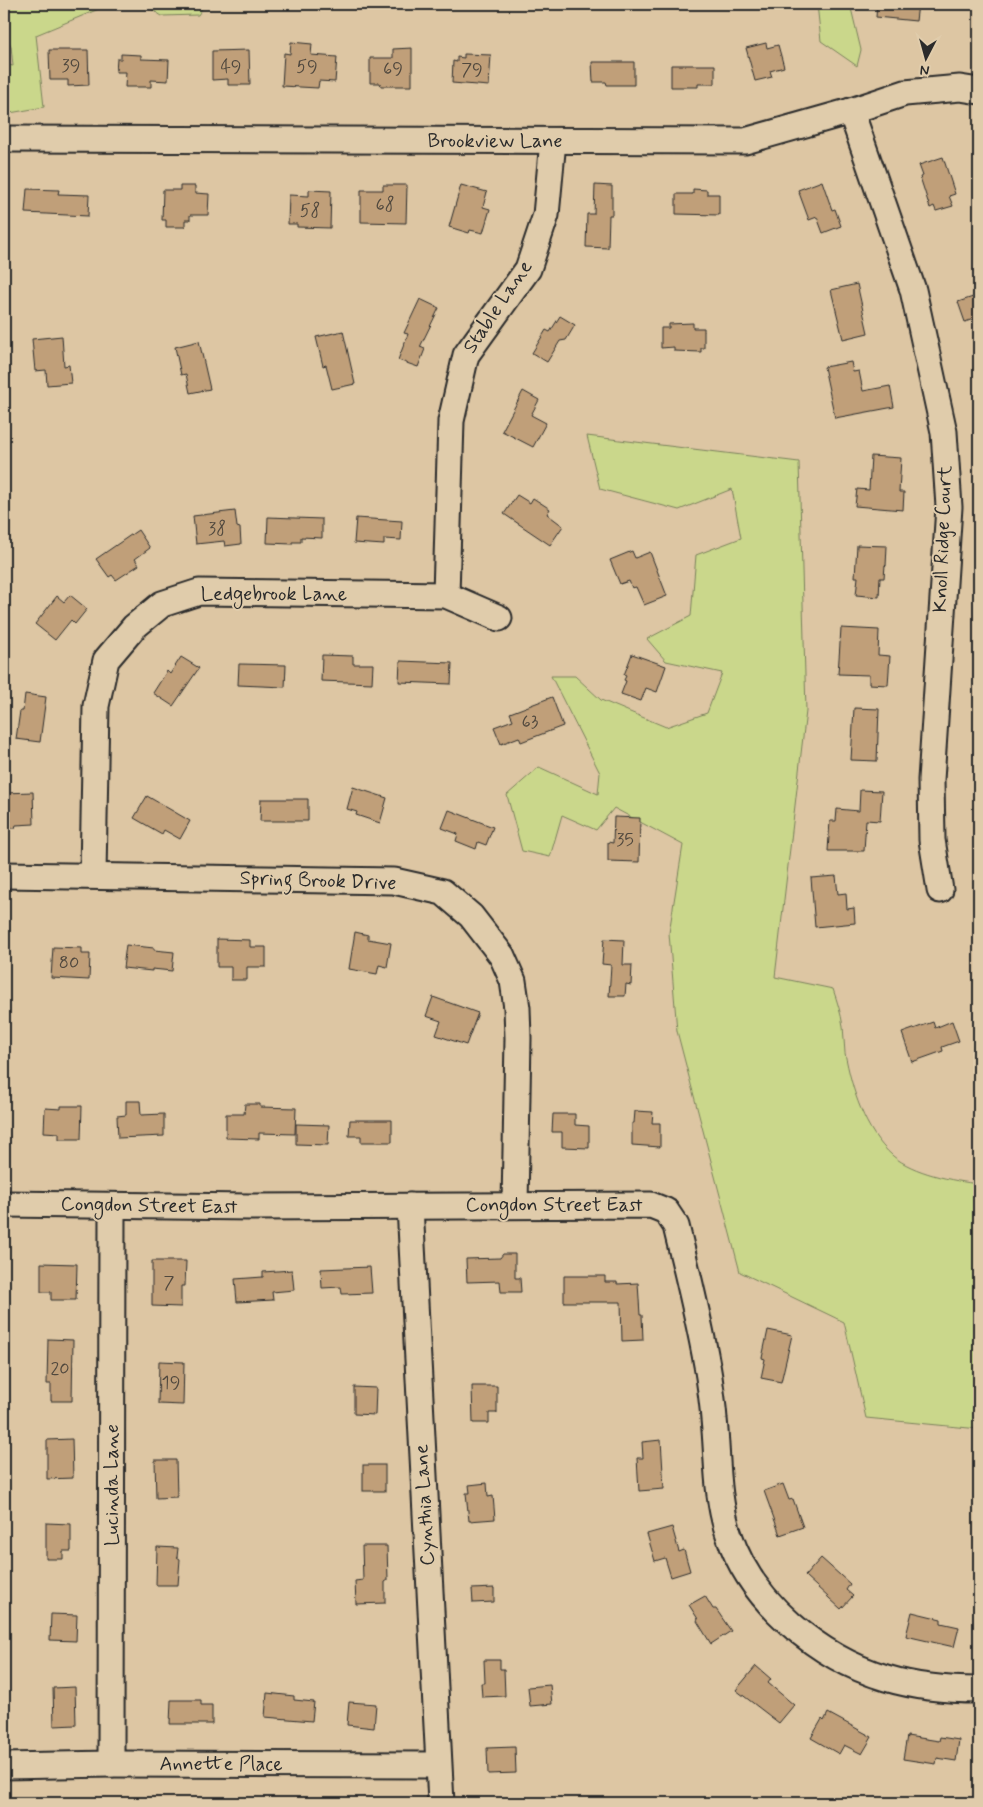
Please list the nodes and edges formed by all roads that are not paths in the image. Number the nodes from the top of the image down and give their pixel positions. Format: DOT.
graph roads {
  1 [pos="979,91"];
  2 [pos="851,111"];
  3 [pos="4,139"];
  4 [pos="554,141"];
  5 [pos="446,595"];
  6 [pos="499,618"];
  7 [pos="4,875"];
  8 [pos="93,875"];
  9 [pos="940,890"];
  10 [pos="4,1204"];
  11 [pos="515,1205"];
  12 [pos="112,1206"];
  13 [pos="410,1206"];
  14 [pos="979,1690"];
  15 [pos="111,1764"];
  16 [pos="438,1765"];
  17 [pos="4,1766"];
  18 [pos="441,1803"];
  1 -- 2 [label="street, Brookview Lane"];
  2 -- 4 [label="street, Brookview Lane"];
  2 -- 9 [label="street, Knoll Ridge Court"];
  3 -- 4 [label="street, Brookview Lane"];
  4 -- 5 [label="street, Stable Lane"];
  5 -- 6 [label="street, Ledgebrook Lane"];
  5 -- 8 [label="street, Ledgebrook Lane"];
  7 -- 8 [label="street, Spring Brook Drive"];
  8 -- 11 [label="street, Spring Brook Drive"];
  10 -- 12 [label="street, Congdon Street East"];
  11 -- 13 [label="street, Congdon Street East"];
  11 -- 14 [label="street, Congdon Street East"];
  12 -- 13 [label="street, Congdon Street East"];
  12 -- 15 [label="street, Lucinda Lane"];
  13 -- 16 [label="street, Cynthia Lane"];
  15 -- 16 [label="street, Annette Place"];
  15 -- 17 [label="street, Annette Place"];
  16 -- 18 [label="street, Cynthia Lane"];
}
